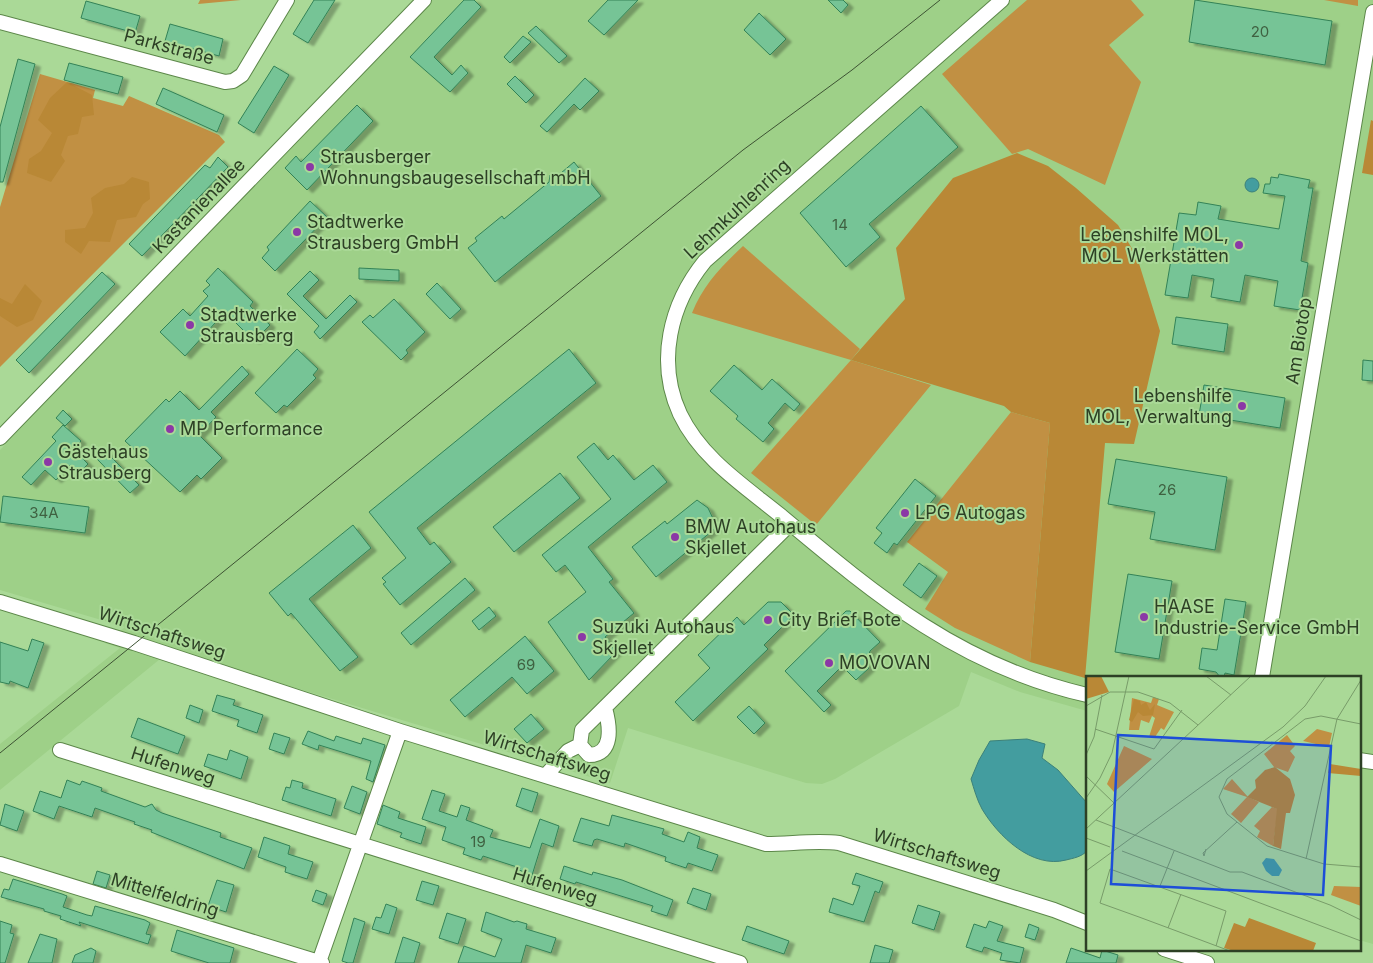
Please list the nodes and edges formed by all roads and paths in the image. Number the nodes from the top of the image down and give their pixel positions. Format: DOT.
graph roads {
  1 [pos="287,0"];
  2 [pos="424,0"];
  3 [pos="1002,0"];
  4 [pos="1373,12"];
  5 [pos="0,22"];
  6 [pos="0,438"];
  7 [pos="790,524"];
  8 [pos="0,602"];
  9 [pos="1262,676"];
  10 [pos="1086,695"];
  11 [pos="604,708"];
  12 [pos="400,731"];
  13 [pos="580,745"];
  14 [pos="60,750"];
  15 [pos="1360,760"];
  16 [pos="1373,762"];
  17 [pos="546,776"];
  18 [pos="360,844"];
  19 [pos="0,864"];
  20 [pos="1086,923"];
  21 [pos="1167,950"];
  22 [pos="320,963"];
  23 [pos="740,963"];
  24 [pos="1207,963"];
  1 -- 5 [label="street, Parkstraße"];
  2 -- 6 [label="street, Kastanienallee"];
  3 -- 7 [label="street, Lehmkuhlenring"];
  4 -- 9 [label="street, Am Biotop"];
  7 -- 10 [label="street, Lehmkuhlenring"];
  7 -- 11 [label="street"];
  8 -- 12 [label="street, Wirtschaftsweg"];
  11 -- 13 [label="street"];
  11 -- 13 [label="street"];
  12 -- 17 [label="street, Wirtschaftsweg"];
  12 -- 18 [label="street"];
  13 -- 17 [label="street"];
  14 -- 18 [label="street, Hufenweg"];
  15 -- 16 [label="street"];
  17 -- 20 [label="street, Wirtschaftsweg"];
  18 -- 22 [label="street, Mittelfeldring"];
  18 -- 23 [label="street, Hufenweg"];
  19 -- 22 [label="street, Mittelfeldring"];
  21 -- 24 [label="street"];
}
